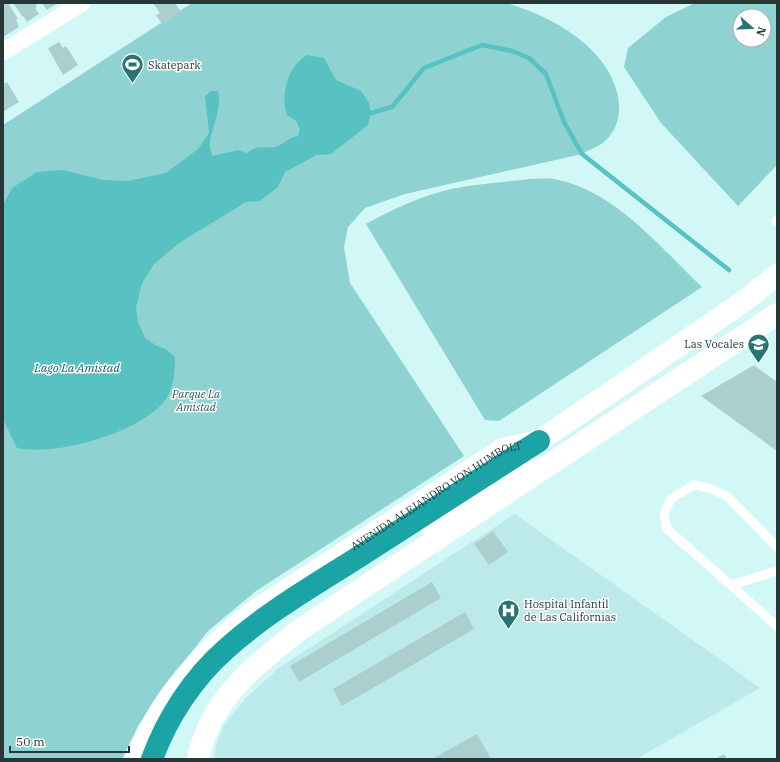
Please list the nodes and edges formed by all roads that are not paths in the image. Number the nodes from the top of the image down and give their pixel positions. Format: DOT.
graph roads {
  1 [pos="82,3"];
  2 [pos="3,52"];
  3 [pos="777,275"];
  4 [pos="772,325"];
  5 [pos="539,441"];
  6 [pos="436,540"];
  7 [pos="777,547"];
  8 [pos="777,571"];
  9 [pos="731,585"];
  10 [pos="777,626"];
  11 [pos="136,759"];
  12 [pos="152,759"];
  13 [pos="198,759"];
  1 -- 2 [label="street"];
  3 -- 5 [label="main road, AVENIDA ALEJANDRO VON HUMBOLT"];
  4 -- 6 [label="main road"];
  5 -- 6 [label="main road"];
  5 -- 11 [label="main road, AVENIDA ALEJANDRO VON HUMBOLT"];
  5 -- 12 [label="highway"];
  6 -- 13 [label="main road"];
  7 -- 9 [label="lane"];
  8 -- 9 [label="lane"];
  9 -- 10 [label="lane"];
}
